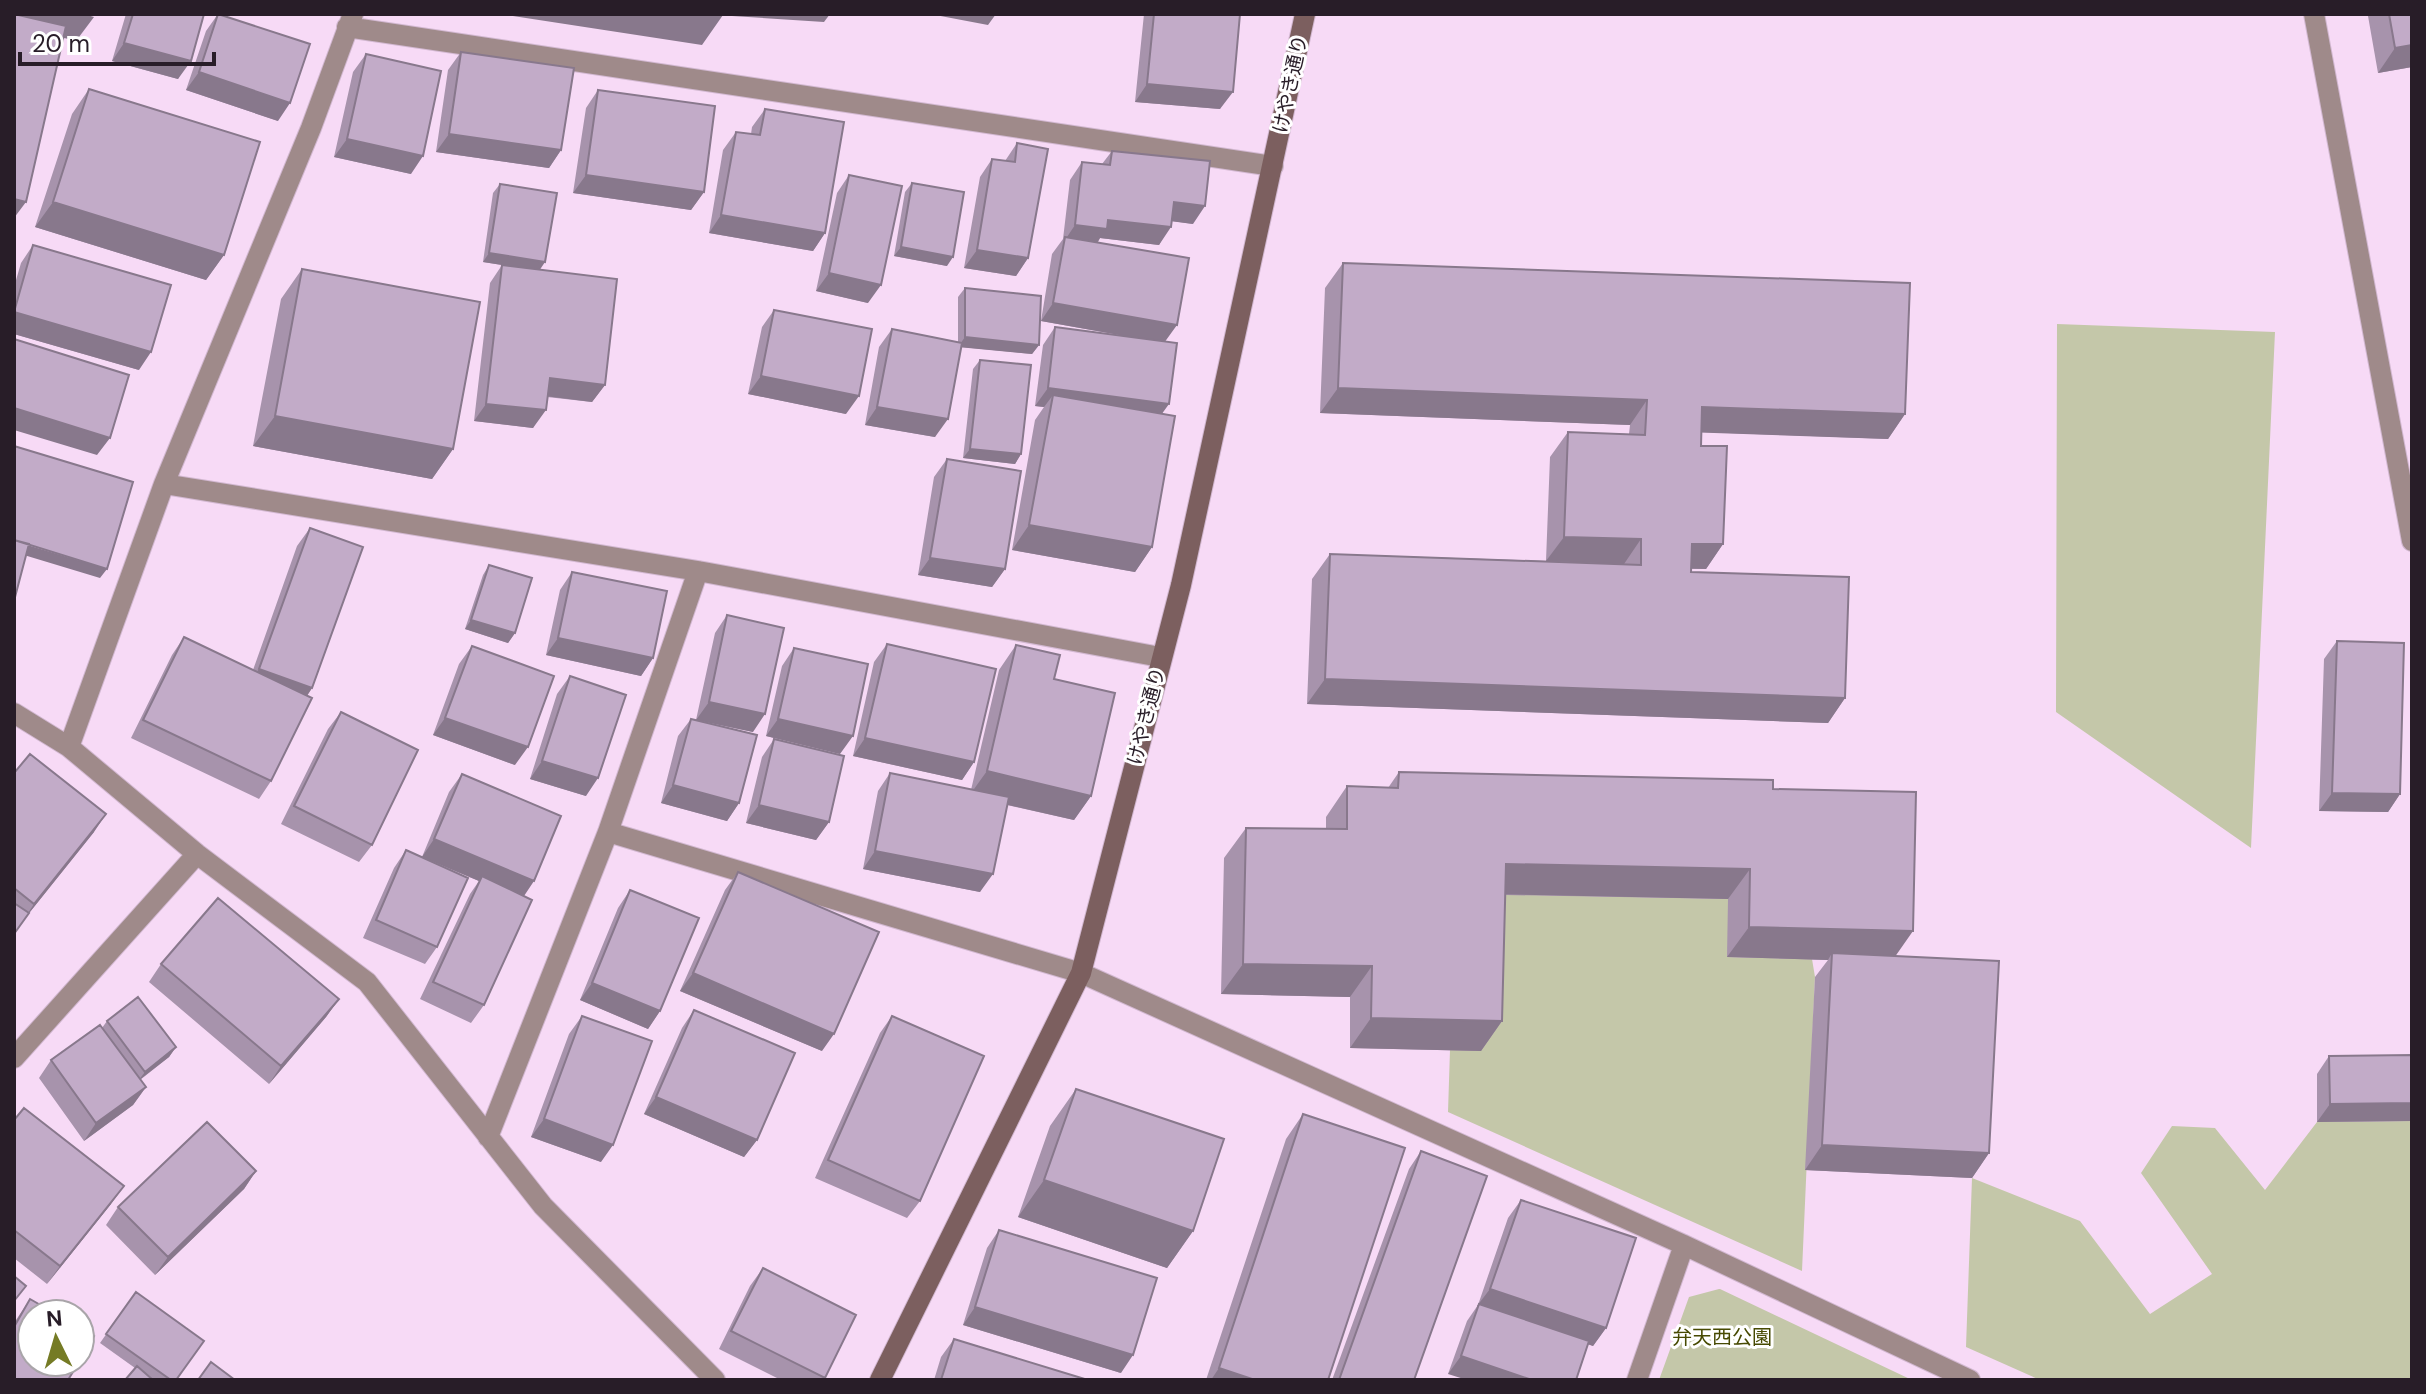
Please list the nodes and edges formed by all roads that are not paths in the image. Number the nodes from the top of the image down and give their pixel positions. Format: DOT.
graph roads {
  1 [pos="1305,14"];
  2 [pos="2314,14"];
  3 [pos="350,21"];
  4 [pos="1273,166"];
  5 [pos="164,484"];
  6 [pos="2412,541"];
  7 [pos="698,571"];
  8 [pos="1160,657"];
  9 [pos="14,713"];
  10 [pos="69,747"];
  11 [pos="608,832"];
  12 [pos="197,854"];
  13 [pos="1081,973"];
  14 [pos="14,1058"];
  15 [pos="488,1137"];
  16 [pos="1684,1245"];
  17 [pos="715,1380"];
  18 [pos="880,1380"];
  19 [pos="1637,1380"];
  20 [pos="1970,1380"];
  1 -- 4 [label="street, けやき通り"];
  2 -- 6 [label="street"];
  3 -- 4 [label="street"];
  3 -- 5 [label="street"];
  4 -- 8 [label="street, けやき通り"];
  5 -- 7 [label="street"];
  5 -- 10 [label="street"];
  7 -- 8 [label="street"];
  7 -- 11 [label="street"];
  8 -- 13 [label="street, けやき通り"];
  9 -- 10 [label="street"];
  10 -- 12 [label="street"];
  11 -- 13 [label="street"];
  11 -- 15 [label="street"];
  12 -- 14 [label="street"];
  12 -- 15 [label="street"];
  13 -- 16 [label="street"];
  13 -- 18 [label="street, けやき通り"];
  15 -- 17 [label="street"];
  16 -- 19 [label="street"];
  16 -- 20 [label="street"];
}
